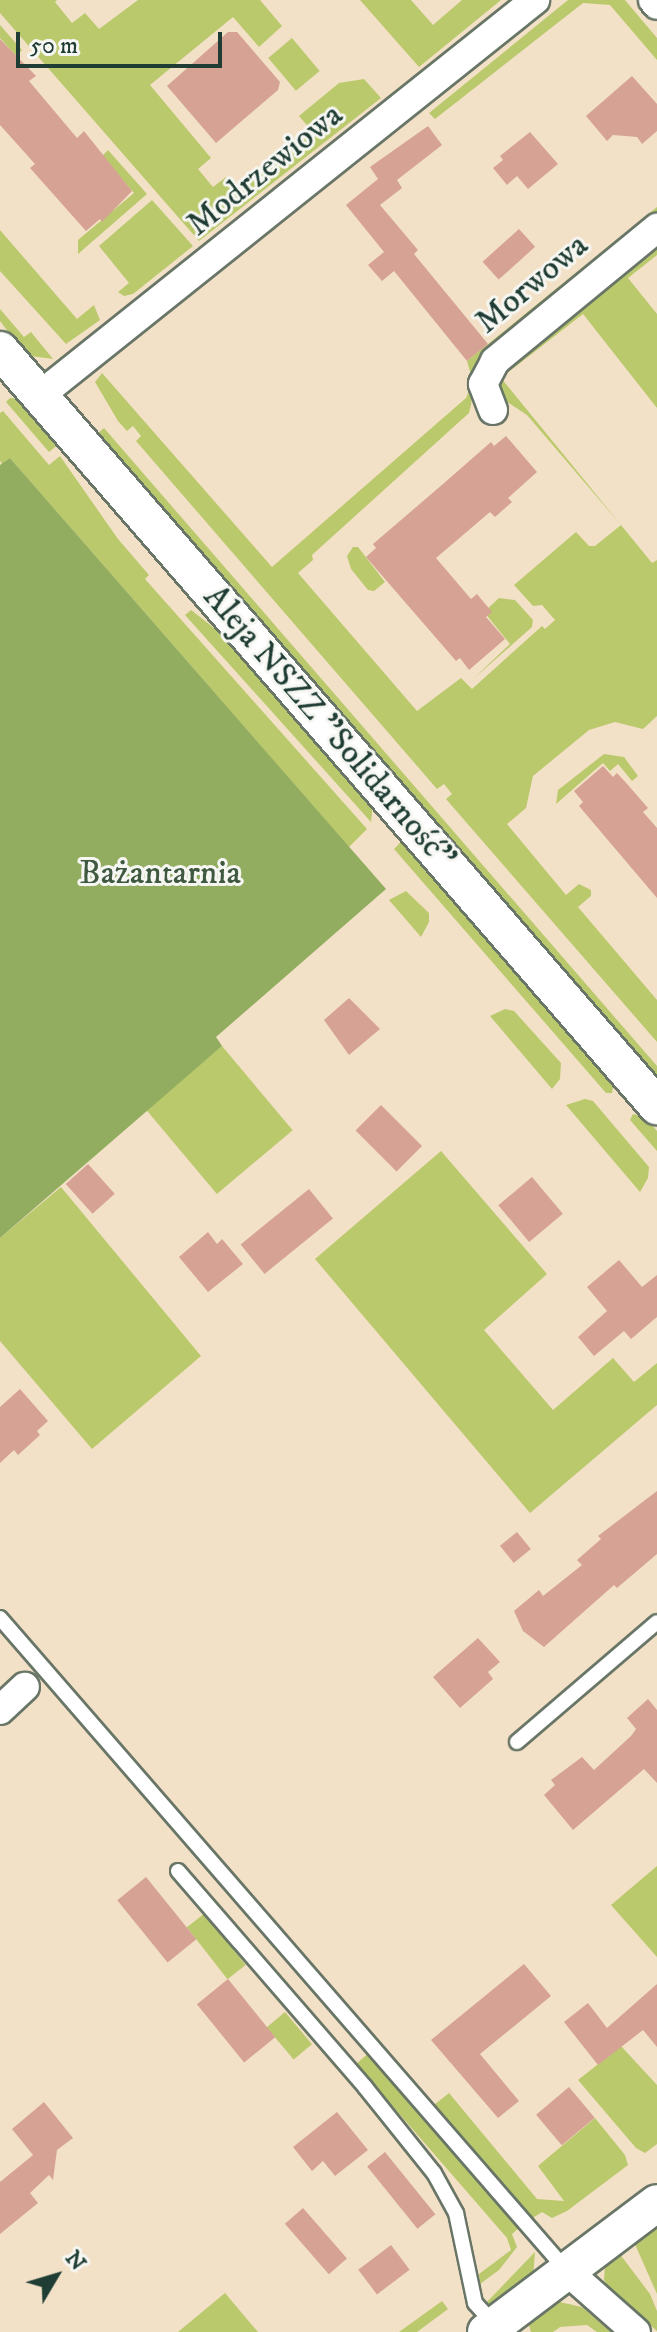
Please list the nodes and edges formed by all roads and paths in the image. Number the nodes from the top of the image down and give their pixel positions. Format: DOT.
graph roads {
  1 [pos="535,0"];
  2 [pos="653,0"];
  3 [pos="657,5"];
  4 [pos="657,228"];
  5 [pos="0,350"];
  6 [pos="39,396"];
  7 [pos="493,410"];
  8 [pos="657,1106"];
  9 [pos="0,1618"];
  10 [pos="657,1622"];
  11 [pos="25,1687"];
  12 [pos="0,1710"];
  13 [pos="517,1742"];
  14 [pos="178,1871"];
  15 [pos="657,2203"];
  16 [pos="567,2271"];
  17 [pos="491,2329"];
  18 [pos="636,2332"];
  1 -- 6 [label="street, Modrzewiowa"];
  2 -- 3 [label="street"];
  4 -- 7 [label="street, Morwowa"];
  5 -- 6 [label="street, Aleja NSZZ \"Solidarność\""];
  6 -- 8 [label="street, Aleja NSZZ \"Solidarność\""];
  9 -- 16 [label="lane"];
  10 -- 13 [label="lane"];
  11 -- 12 [label="street"];
  14 -- 17 [label="lane"];
  15 -- 16 [label="street"];
  16 -- 17 [label="street"];
  16 -- 18 [label="street"];
}
